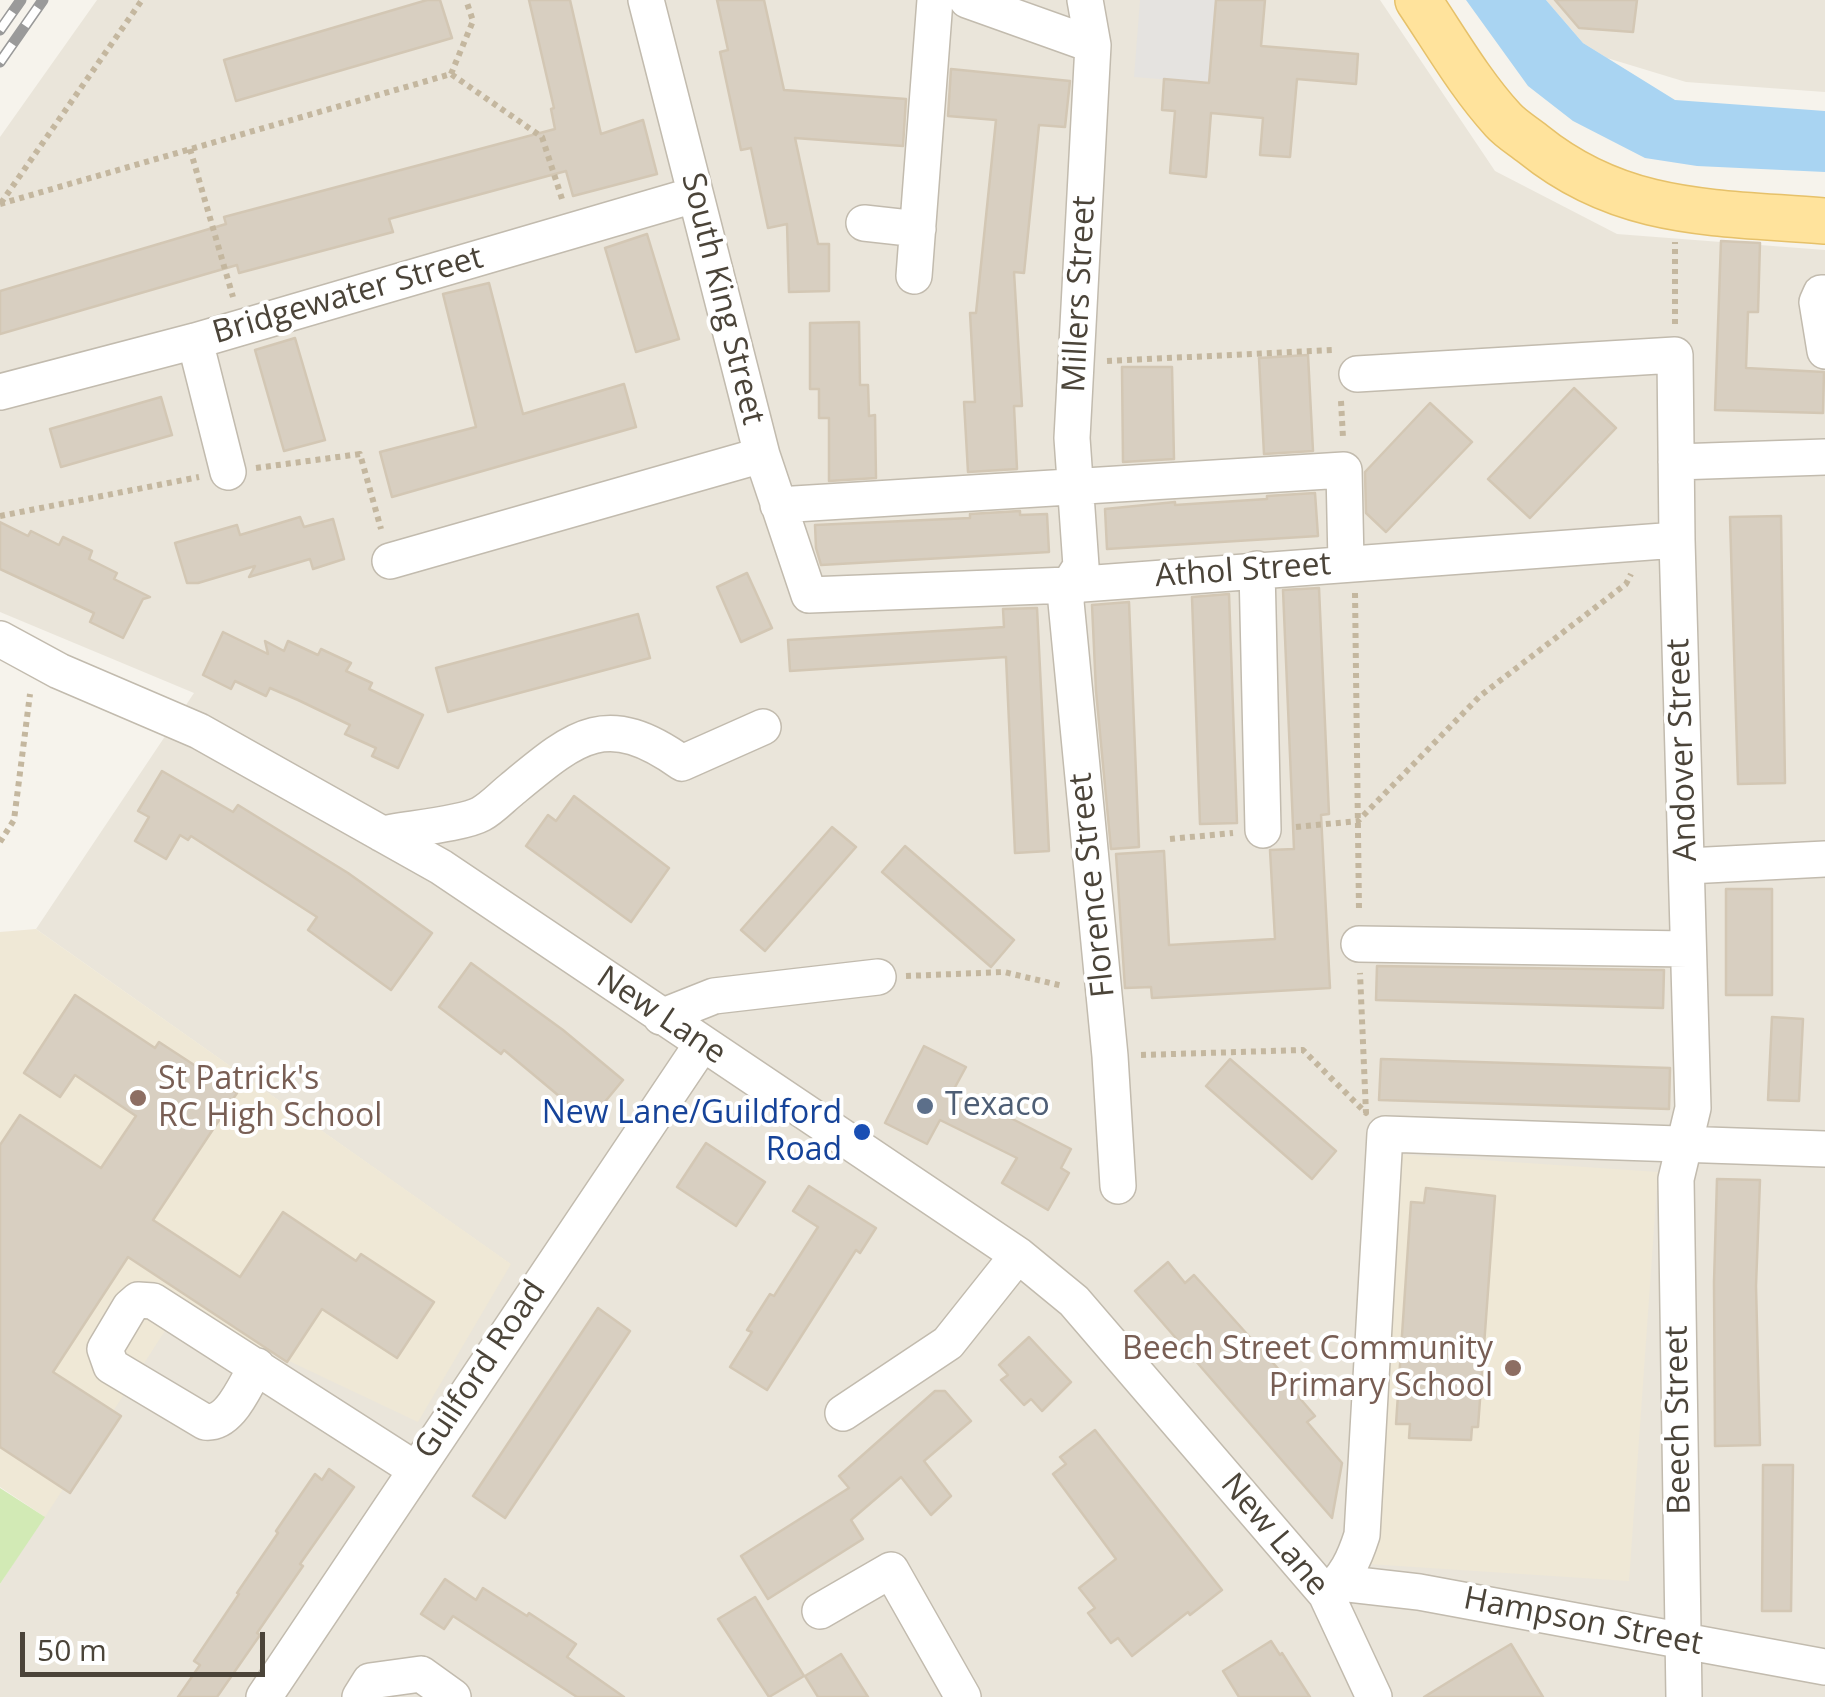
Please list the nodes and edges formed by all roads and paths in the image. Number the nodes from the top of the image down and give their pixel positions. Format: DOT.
graph roads {
  1 [pos="142,0"];
  2 [pos="466,0"];
  3 [pos="646,0"];
  4 [pos="935,0"];
  5 [pos="967,0"];
  6 [pos="1085,0"];
  7 [pos="1418,0"];
  8 [pos="1093,45"];
  9 [pos="451,74"];
  10 [pos="190,149"];
  11 [pos="694,195"];
  12 [pos="0,204"];
  13 [pos="1675,209"];
  14 [pos="1825,221"];
  15 [pos="864,223"];
  16 [pos="918,229"];
  17 [pos="572,231"];
  18 [pos="914,276"];
  19 [pos="1825,293"];
  20 [pos="241,327"];
  21 [pos="195,341"];
  22 [pos="1825,351"];
  23 [pos="1675,355"];
  24 [pos="1076,363"];
  25 [pos="1348,376"];
  26 [pos="0,392"];
  27 [pos="762,455"];
  28 [pos="1825,456"];
  29 [pos="1676,462"];
  30 [pos="1344,470"];
  31 [pos="228,472"];
  32 [pos="1076,486"];
  33 [pos="778,504"];
  34 [pos="1662,542"];
  35 [pos="390,561"];
  36 [pos="1350,563"];
  37 [pos="1257,569"];
  38 [pos="1069,585"];
  39 [pos="809,595"];
  40 [pos="0,639"];
  41 [pos="34,658"];
  42 [pos="763,727"];
  43 [pos="1358,820"];
  44 [pos="1262,830"];
  45 [pos="382,834"];
  46 [pos="1170,839"];
  47 [pos="0,842"];
  48 [pos="1825,860"];
  49 [pos="1688,866"];
  50 [pos="1359,944"];
  51 [pos="1688,949"];
  52 [pos="878,977"];
  53 [pos="1063,986"];
  54 [pos="661,1017"];
  55 [pos="702,1044"];
  56 [pos="1110,1056"];
  57 [pos="1684,1144"];
  58 [pos="1825,1149"];
  59 [pos="1118,1186"];
  60 [pos="1018,1255"];
  61 [pos="257,1366"];
  62 [pos="843,1413"];
  63 [pos="414,1468"];
  64 [pos="1333,1588"];
  65 [pos="820,1611"];
  66 [pos="1682,1641"];
  67 [pos="1825,1667"];
  68 [pos="264,1697"];
  69 [pos="360,1697"];
  70 [pos="453,1697"];
  71 [pos="963,1697"];
  72 [pos="1374,1697"];
  73 [pos="1684,1697"];
  1 -- 12 [label="path"];
  2 -- 9 [label="path"];
  3 -- 11 [label="street, South King Street"];
  4 -- 16 [label="street"];
  5 -- 8 [label="street"];
  6 -- 8 [label="street, Millers Street"];
  7 -- 13 [label="main road"];
  8 -- 24 [label="street, Millers Street"];
  9 -- 10 [label="path"];
  9 -- 17 [label="path"];
  10 -- 12 [label="path"];
  10 -- 20 [label="path"];
  11 -- 17 [label="street, Bridgewater Street"];
  11 -- 27 [label="street, South King Street"];
  13 -- 14 [label="main road"];
  13 -- 23 [label="path"];
  15 -- 16 [label="street"];
  16 -- 18 [label="street"];
  17 -- 20 [label="street, Bridgewater Street"];
  19 -- 22 [label="street"];
  20 -- 21 [label="street, Bridgewater Street"];
  21 -- 26 [label="street, Bridgewater Street"];
  21 -- 31 [label="street"];
  23 -- 25 [label="street"];
  23 -- 29 [label="street, Andover Street"];
  24 -- 25 [label="path"];
  24 -- 32 [label="street, Millers Street"];
  25 -- 30 [label="path"];
  27 -- 33 [label="street, South King Street"];
  27 -- 35 [label="street"];
  28 -- 29 [label="street"];
  29 -- 34 [label="street, Andover Street"];
  30 -- 32 [label="street"];
  30 -- 36 [label="street"];
  32 -- 33 [label="street"];
  32 -- 38 [label="street, Millers Street"];
  33 -- 39 [label="street, South King Street"];
  34 -- 36 [label="street, Athol Street"];
  34 -- 43 [label="path"];
  34 -- 49 [label="street, Andover Street"];
  36 -- 37 [label="street, Athol Street"];
  36 -- 43 [label="path"];
  37 -- 38 [label="street, Athol Street"];
  37 -- 44 [label="street"];
  38 -- 39 [label="street, Athol Street"];
  38 -- 56 [label="street, Florence Street"];
  40 -- 41 [label="street, New Lane"];
  41 -- 45 [label="street, New Lane"];
  41 -- 47 [label="path"];
  42 -- 45 [label="street"];
  43 -- 44 [label="path"];
  43 -- 50 [label="path"];
  44 -- 46 [label="path"];
  45 -- 54 [label="street, New Lane"];
  48 -- 49 [label="street"];
  49 -- 51 [label="street, Andover Street"];
  50 -- 51 [label="street"];
  50 -- 56 [label="path"];
  51 -- 57 [label="street, Andover Street"];
  52 -- 53 [label="path"];
  52 -- 54 [label="street"];
  54 -- 55 [label="street, New Lane"];
  55 -- 60 [label="street, New Lane"];
  55 -- 63 [label="street, Guilford Road"];
  56 -- 59 [label="street, Florence Street"];
  57 -- 58 [label="street"];
  57 -- 64 [label="street"];
  57 -- 66 [label="street, Beech Street"];
  60 -- 62 [label="street"];
  60 -- 64 [label="street, New Lane"];
  61 -- 63 [label="street"];
  63 -- 68 [label="street, Guilford Road"];
  64 -- 66 [label="street, Hampson Street"];
  64 -- 72 [label="street, New Lane"];
  65 -- 71 [label="street"];
  66 -- 67 [label="street, Hampson Street"];
  66 -- 73 [label="street, Beech Street"];
  69 -- 70 [label="street"];
}
